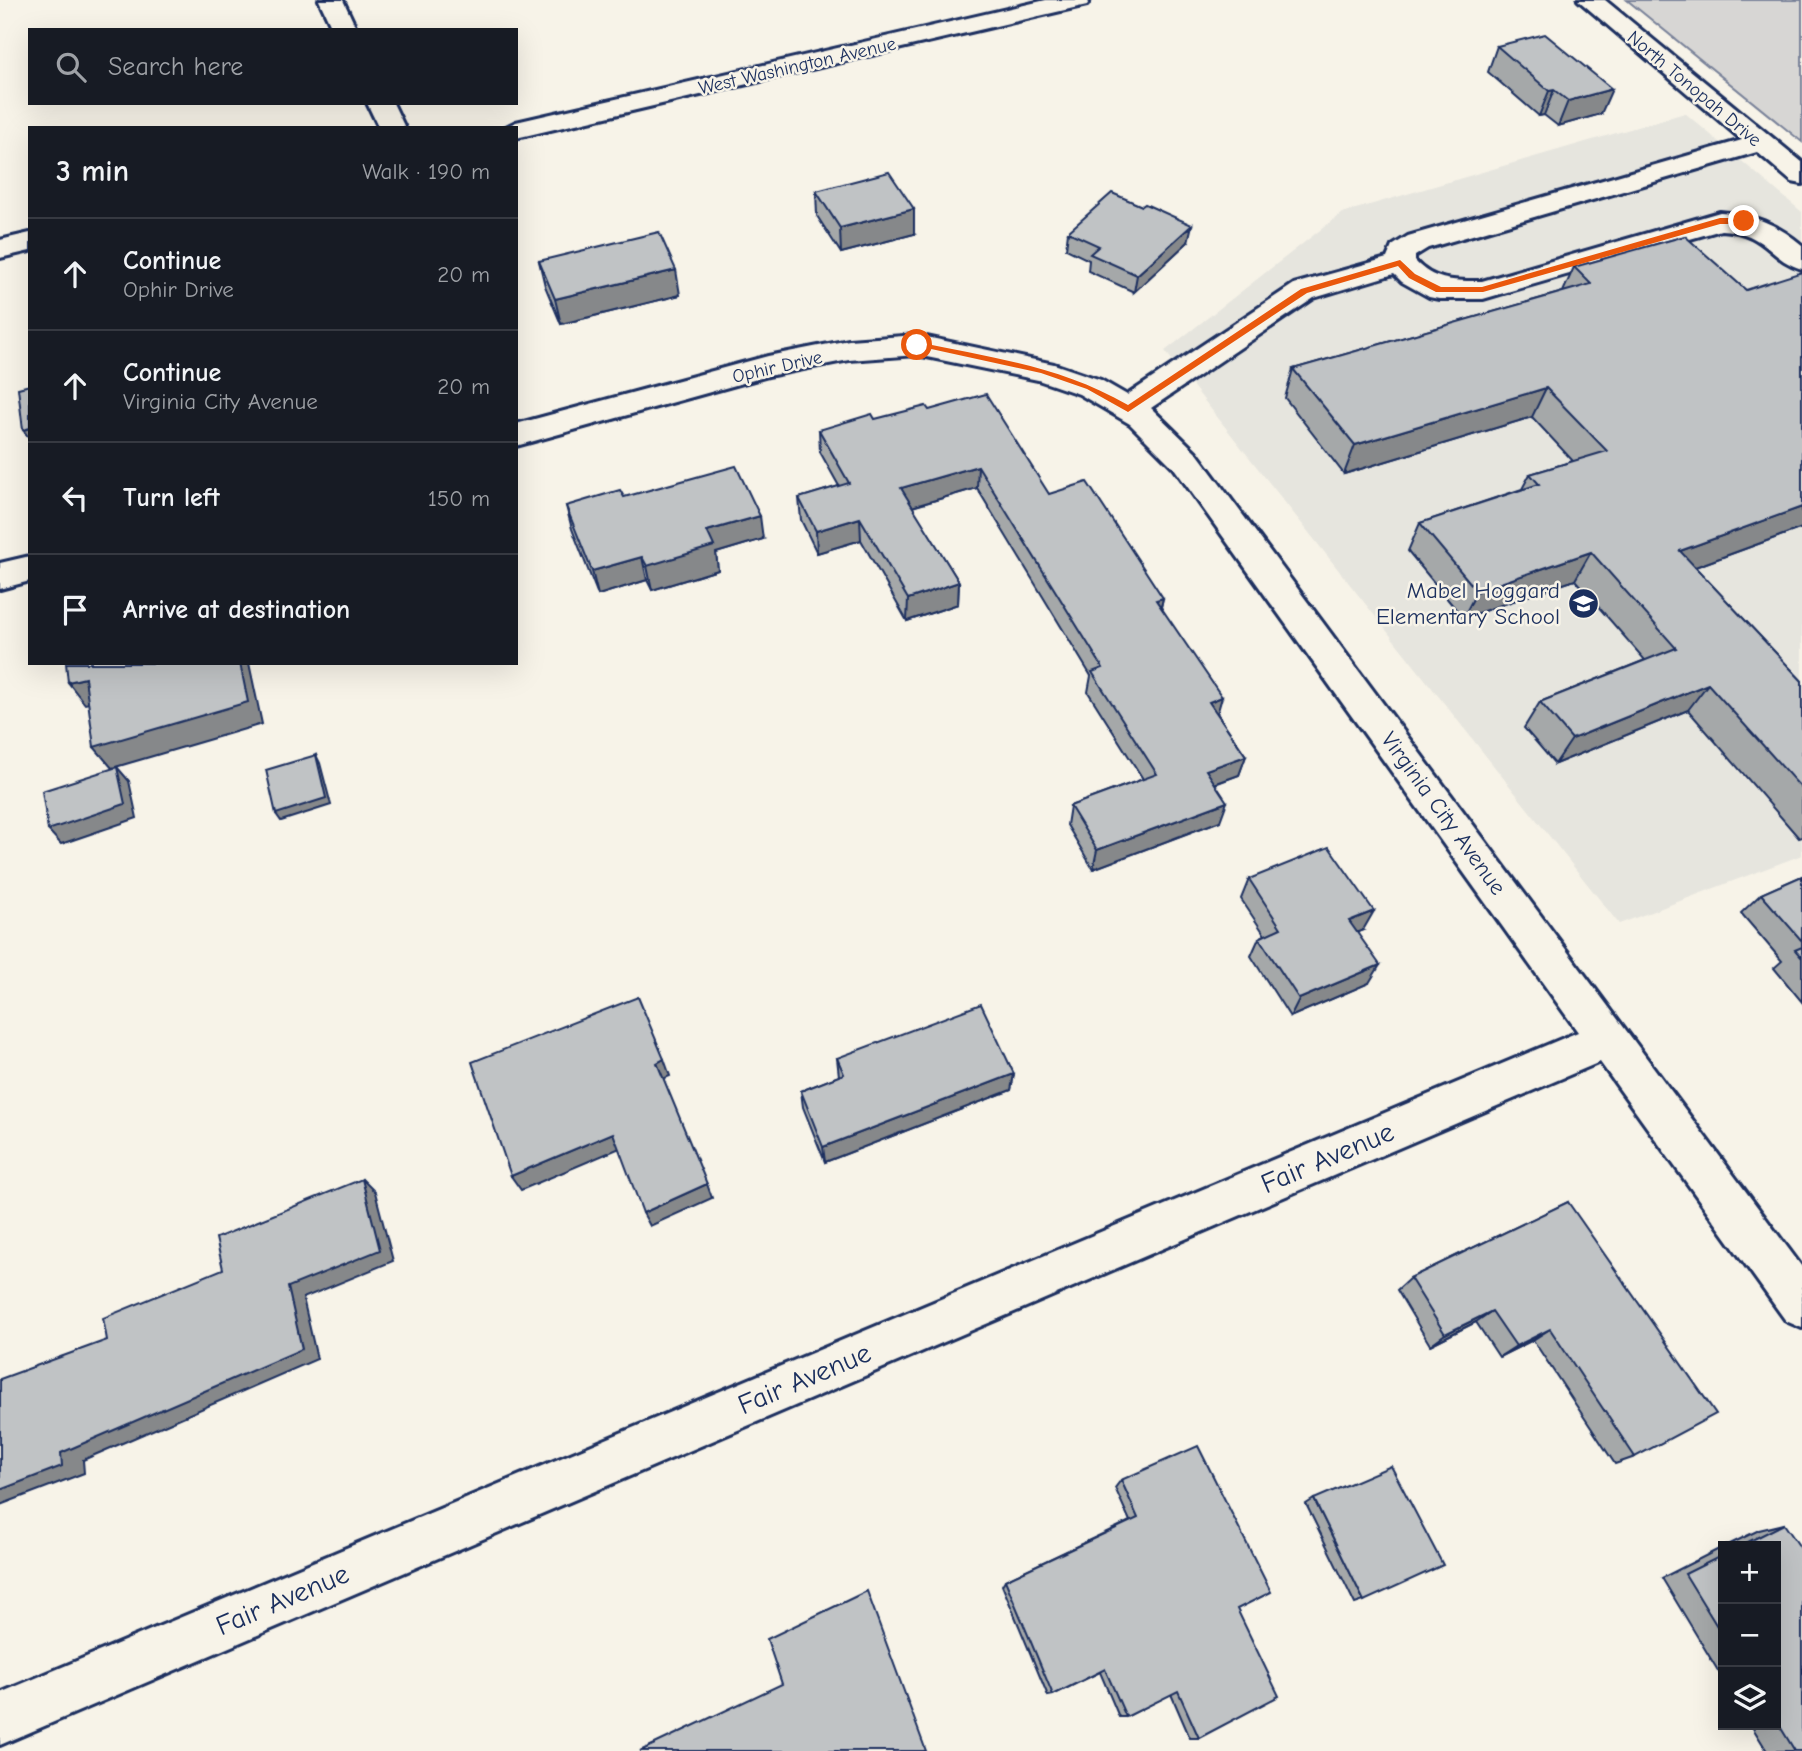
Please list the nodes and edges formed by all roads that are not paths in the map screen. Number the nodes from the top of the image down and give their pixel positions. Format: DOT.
graph roads {
  1 [pos="331,0"];
  2 [pos="1078,0"];
  3 [pos="1590,0"];
  4 [pos="344,28"];
  5 [pos="381,105"];
  6 [pos="392,126"];
  7 [pos="518,130"];
  8 [pos="1760,144"];
  9 [pos="1802,176"];
  10 [pos="28,242"];
  11 [pos="0,249"];
  12 [pos="1802,260"];
  13 [pos="1400,263"];
  14 [pos="1043,371"];
  15 [pos="1128,409"];
  16 [pos="518,434"];
  17 [pos="28,569"];
  18 [pos="0,576"];
  19 [pos="1609,1038"];
  20 [pos="1802,1305"];
  21 [pos="0,1718"];
  1 -- 4 [label="street"];
  2 -- 7 [label="street, West Washington Avenue"];
  3 -- 8 [label="street, North Tonopah Drive"];
  5 -- 6 [label="street"];
  8 -- 9 [label="street, North Tonopah Drive"];
  8 -- 13 [label="street"];
  10 -- 11 [label="street"];
  12 -- 13 [label="street"];
  13 -- 15 [label="street"];
  14 -- 15 [label="street, Virginia City Avenue"];
  14 -- 16 [label="street, Ophir Drive"];
  15 -- 19 [label="street, Virginia City Avenue"];
  17 -- 18 [label="street"];
  19 -- 20 [label="street, Virginia City Avenue"];
  19 -- 21 [label="street, Fair Avenue"];
}
